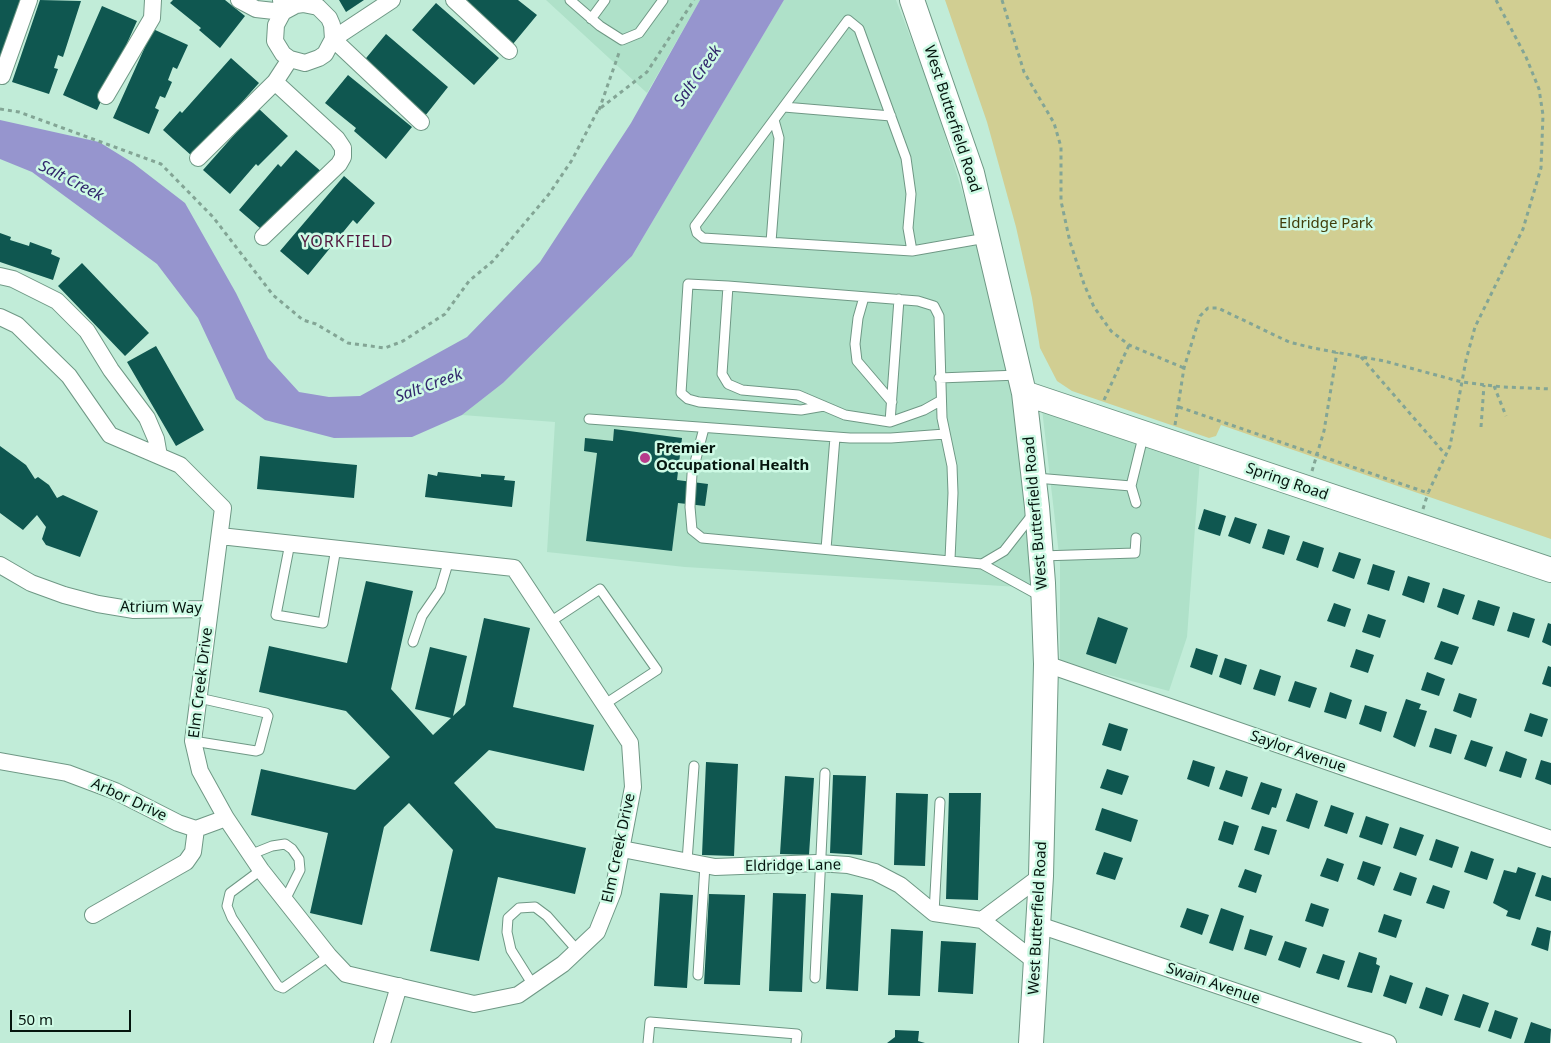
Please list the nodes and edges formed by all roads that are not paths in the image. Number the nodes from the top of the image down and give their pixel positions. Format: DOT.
graph roads {
  1 [pos="29,0"];
  2 [pos="153,0"];
  3 [pos="239,0"];
  4 [pos="392,0"];
  5 [pos="454,0"];
  6 [pos="570,0"];
  7 [pos="605,0"];
  8 [pos="663,0"];
  9 [pos="912,0"];
  10 [pos="282,6"];
  11 [pos="591,19"];
  12 [pos="332,35"];
  13 [pos="509,51"];
  14 [pos="290,59"];
  15 [pos="2,76"];
  16 [pos="275,82"];
  17 [pos="106,96"];
  18 [pos="784,106"];
  19 [pos="891,116"];
  20 [pos="774,120"];
  21 [pos="421,122"];
  22 [pos="198,158"];
  23 [pos="263,237"];
  24 [pos="987,238"];
  25 [pos="771,242"];
  26 [pos="912,251"];
  27 [pos="0,276"];
  28 [pos="728,286"];
  29 [pos="864,297"];
  30 [pos="900,299"];
  31 [pos="0,317"];
  32 [pos="939,378"];
  33 [pos="1022,384"];
  34 [pos="940,401"];
  35 [pos="892,402"];
  36 [pos="824,406"];
  37 [pos="590,420"];
  38 [pos="890,422"];
  39 [pos="704,428"];
  40 [pos="1144,433"];
  41 [pos="945,434"];
  42 [pos="835,437"];
  43 [pos="159,456"];
  44 [pos="1034,478"];
  45 [pos="1130,486"];
  46 [pos="1136,503"];
  47 [pos="1037,507"];
  48 [pos="220,536"];
  49 [pos="1136,538"];
  50 [pos="290,543"];
  51 [pos="336,548"];
  52 [pos="826,549"];
  53 [pos="1041,556"];
  54 [pos="950,559"];
  55 [pos="449,560"];
  56 [pos="982,564"];
  57 [pos="0,565"];
  58 [pos="1551,570"];
  59 [pos="1044,598"];
  60 [pos="210,609"];
  61 [pos="550,622"];
  62 [pos="413,642"];
  63 [pos="1046,664"];
  64 [pos="199,698"];
  65 [pos="605,704"];
  66 [pos="193,741"];
  67 [pos="0,761"];
  68 [pos="694,766"];
  69 [pos="825,773"];
  70 [pos="940,802"];
  71 [pos="226,818"];
  72 [pos="196,829"];
  73 [pos="1551,839"];
  74 [pos="622,849"];
  75 [pos="252,854"];
  76 [pos="687,861"];
  77 [pos="822,863"];
  78 [pos="705,865"];
  79 [pos="261,870"];
  80 [pos="1041,876"];
  81 [pos="285,900"];
  82 [pos="934,913"];
  83 [pos="93,915"];
  84 [pos="982,920"];
  85 [pos="1039,925"];
  86 [pos="577,950"];
  87 [pos="329,956"];
  88 [pos="1036,962"];
  89 [pos="698,975"];
  90 [pos="815,978"];
  91 [pos="533,985"];
  92 [pos="399,986"];
  93 [pos="384,1042"];
  94 [pos="648,1043"];
  95 [pos="796,1043"];
  96 [pos="1031,1043"];
  97 [pos="1388,1043"];
  1 -- 15 [label="street"];
  2 -- 17 [label="street"];
  3 -- 10 [label="street"];
  4 -- 12 [label="street"];
  5 -- 13 [label="street"];
  6 -- 11 [label="lane"];
  7 -- 11 [label="lane"];
  8 -- 11 [label="lane"];
  9 -- 24 [label="main road, West Butterfield Road"];
  10 -- 12 [label="street"];
  10 -- 14 [label="street"];
  12 -- 14 [label="street"];
  12 -- 21 [label="street"];
  14 -- 16 [label="street"];
  16 -- 22 [label="street"];
  16 -- 23 [label="street"];
  18 -- 19 [label="lane"];
  18 -- 19 [label="lane"];
  18 -- 20 [label="lane"];
  19 -- 26 [label="lane"];
  20 -- 25 [label="lane"];
  20 -- 25 [label="lane"];
  24 -- 26 [label="lane"];
  24 -- 33 [label="main road, West Butterfield Road"];
  25 -- 26 [label="lane"];
  27 -- 43 [label="street"];
  28 -- 29 [label="lane"];
  28 -- 36 [label="lane"];
  28 -- 36 [label="lane"];
  29 -- 30 [label="lane"];
  29 -- 35 [label="lane"];
  30 -- 32 [label="lane"];
  30 -- 35 [label="lane"];
  31 -- 43 [label="street"];
  32 -- 33 [label="lane"];
  32 -- 34 [label="lane"];
  33 -- 40 [label="main road, Spring Road"];
  33 -- 44 [label="main road, West Butterfield Road"];
  34 -- 38 [label="lane"];
  34 -- 41 [label="lane"];
  35 -- 38 [label="lane"];
  36 -- 38 [label="lane"];
  37 -- 39 [label="lane"];
  39 -- 42 [label="lane"];
  39 -- 52 [label="lane"];
  40 -- 45 [label="lane"];
  40 -- 58 [label="main road, Spring Road"];
  41 -- 42 [label="lane"];
  41 -- 54 [label="lane"];
  42 -- 52 [label="lane"];
  43 -- 48 [label="street"];
  44 -- 45 [label="lane"];
  44 -- 47 [label="main road, West Butterfield Road"];
  45 -- 46 [label="lane"];
  47 -- 53 [label="main road, West Butterfield Road"];
  47 -- 56 [label="lane"];
  48 -- 50 [label="street, Elm Creek Drive"];
  48 -- 60 [label="street, Elm Creek Drive"];
  49 -- 53 [label="lane"];
  50 -- 51 [label="street, Elm Creek Drive"];
  50 -- 51 [label="lane"];
  51 -- 55 [label="street, Elm Creek Drive"];
  52 -- 54 [label="lane"];
  53 -- 59 [label="main road, West Butterfield Road"];
  54 -- 56 [label="lane"];
  55 -- 61 [label="street, Elm Creek Drive"];
  55 -- 62 [label="lane"];
  56 -- 59 [label="lane"];
  57 -- 60 [label="street, Atrium Way"];
  59 -- 63 [label="main road, West Butterfield Road"];
  60 -- 64 [label="street, Elm Creek Drive"];
  61 -- 65 [label="street, Elm Creek Drive"];
  61 -- 65 [label="lane"];
  63 -- 73 [label="street, Saylor Avenue"];
  63 -- 80 [label="main road, West Butterfield Road"];
  64 -- 66 [label="street, Elm Creek Drive"];
  64 -- 66 [label="lane"];
  65 -- 74 [label="street, Elm Creek Drive"];
  66 -- 71 [label="street, Elm Creek Drive"];
  67 -- 72 [label="street, Arbor Drive"];
  68 -- 76 [label="lane"];
  69 -- 77 [label="lane"];
  70 -- 82 [label="lane"];
  71 -- 72 [label="street"];
  71 -- 75 [label="street, Elm Creek Drive"];
  72 -- 83 [label="street"];
  74 -- 76 [label="street, Eldridge Lane"];
  74 -- 86 [label="street, Elm Creek Drive"];
  75 -- 79 [label="street, Elm Creek Drive"];
  75 -- 81 [label="lane"];
  76 -- 78 [label="street, Eldridge Lane"];
  77 -- 78 [label="street, Eldridge Lane"];
  77 -- 82 [label="street, Eldridge Lane"];
  77 -- 90 [label="lane"];
  78 -- 89 [label="lane"];
  79 -- 81 [label="street, Elm Creek Drive"];
  79 -- 87 [label="lane"];
  80 -- 84 [label="street"];
  80 -- 85 [label="main road, West Butterfield Road"];
  81 -- 87 [label="street, Elm Creek Drive"];
  82 -- 84 [label="street"];
  84 -- 88 [label="street"];
  85 -- 88 [label="main road, West Butterfield Road"];
  85 -- 97 [label="street, Swain Avenue"];
  86 -- 91 [label="street, Elm Creek Drive"];
  86 -- 91 [label="lane"];
  87 -- 92 [label="street, Elm Creek Drive"];
  88 -- 96 [label="main road, West Butterfield Road"];
  91 -- 92 [label="street, Elm Creek Drive"];
  92 -- 93 [label="street"];
  94 -- 95 [label="lane"];
}
